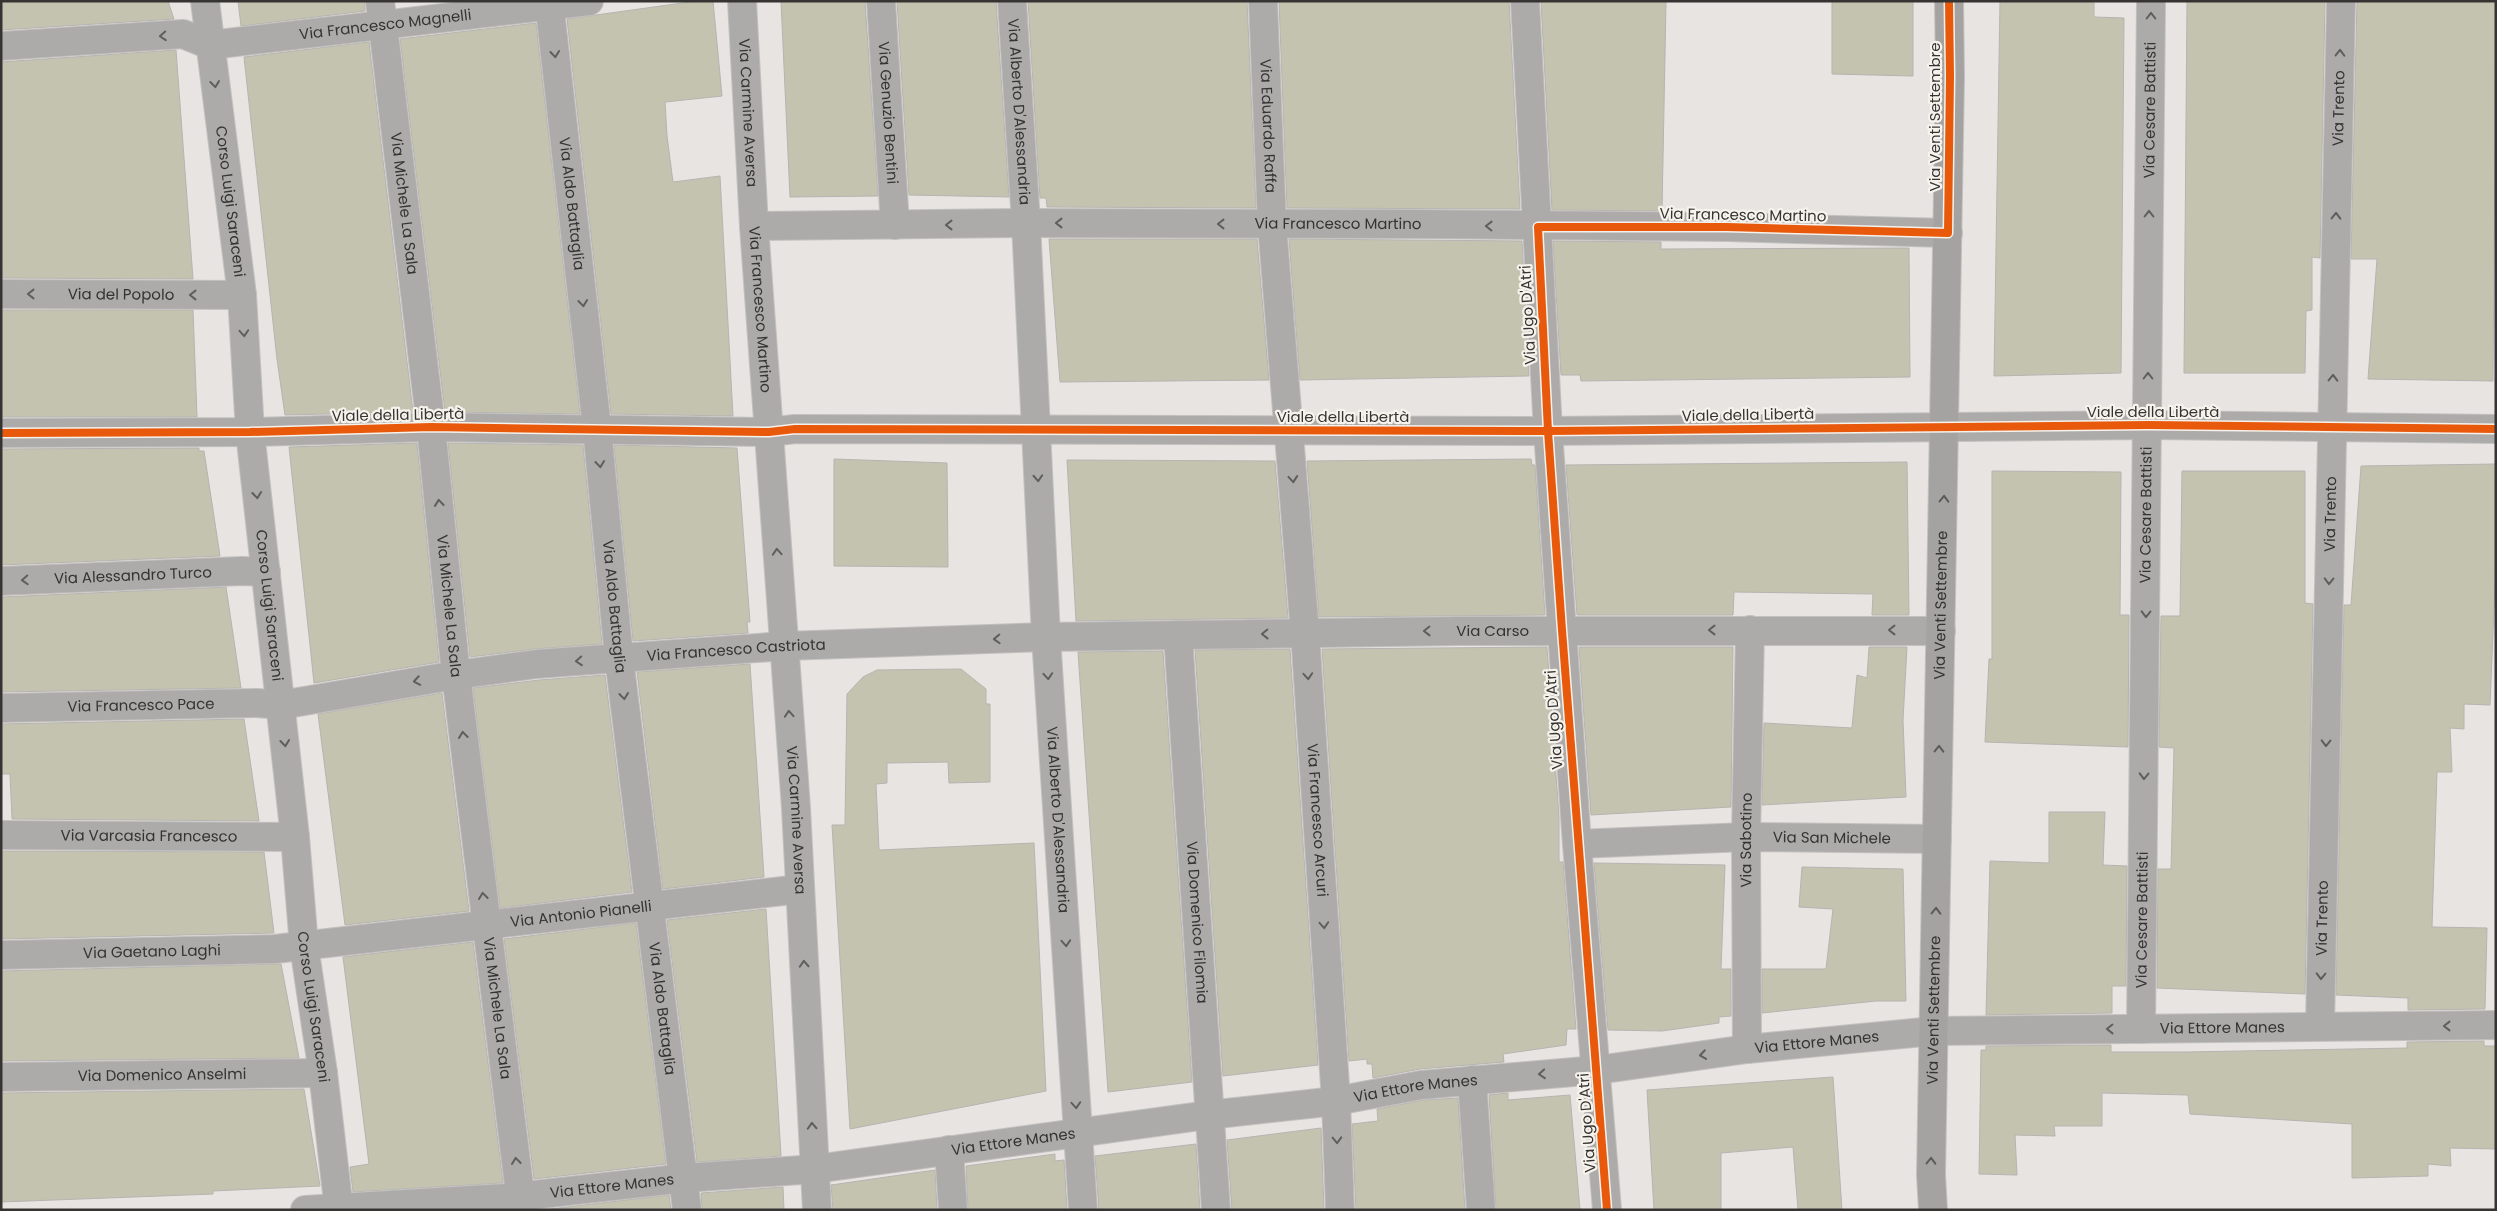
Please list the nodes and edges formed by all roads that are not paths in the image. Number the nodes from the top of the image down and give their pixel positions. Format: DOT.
graph roads {
  1 [pos="205,1"];
  2 [pos="589,1"];
  3 [pos="742,1"];
  4 [pos="881,1"];
  5 [pos="1012,1"];
  6 [pos="1263,1"];
  7 [pos="1524,1"];
  8 [pos="1949,1"];
  9 [pos="2151,1"];
  10 [pos="2341,1"];
  11 [pos="549,4"];
  12 [pos="382,13"];
  13 [pos="210,45"];
  14 [pos="1,46"];
  15 [pos="1026,223"];
  16 [pos="1272,224"];
  17 [pos="895,225"];
  18 [pos="754,226"];
  19 [pos="1538,227"];
  20 [pos="1948,233"];
  21 [pos="1,294"];
  22 [pos="242,295"];
  23 [pos="2148,425"];
  24 [pos="431,427"];
  25 [pos="1945,427"];
  26 [pos="2332,427"];
  27 [pos="597,428"];
  28 [pos="2496,429"];
  29 [pos="782,430"];
  30 [pos="1036,430"];
  31 [pos="1288,430"];
  32 [pos="1548,431"];
  33 [pos="250,432"];
  34 [pos="1,433"];
  35 [pos="266,572"];
  36 [pos="1,581"];
  37 [pos="1562,630"];
  38 [pos="1750,630"];
  39 [pos="1941,630"];
  40 [pos="1306,633"];
  41 [pos="1178,635"];
  42 [pos="1046,637"];
  43 [pos="784,646"];
  44 [pos="619,658"];
  45 [pos="456,675"];
  46 [pos="281,705"];
  47 [pos="1,708"];
  48 [pos="1,835"];
  49 [pos="295,837"];
  50 [pos="1746,837"];
  51 [pos="1937,839"];
  52 [pos="1577,844"];
  53 [pos="800,889"];
  54 [pos="650,906"];
  55 [pos="486,924"];
  56 [pos="304,946"];
  57 [pos="1,955"];
  58 [pos="2496,1025"];
  59 [pos="2320,1026"];
  60 [pos="2141,1029"];
  61 [pos="1934,1031"];
  62 [pos="1747,1050"];
  63 [pos="1597,1070"];
  64 [pos="323,1073"];
  65 [pos="1,1077"];
  66 [pos="1472,1080"];
  67 [pos="1336,1101"];
  68 [pos="1208,1115"];
  69 [pos="1078,1133"];
  70 [pos="950,1150"];
  71 [pos="814,1170"];
  72 [pos="685,1178"];
  73 [pos="521,1203"];
  74 [pos="339,1209"];
  75 [pos="305,1210"];
  76 [pos="687,1210"];
  77 [pos="817,1210"];
  78 [pos="953,1210"];
  79 [pos="1083,1210"];
  80 [pos="1216,1210"];
  81 [pos="1340,1210"];
  82 [pos="1481,1210"];
  83 [pos="1607,1210"];
  84 [pos="1933,1210"];
  1 -- 13 [label="street, Corso Luigi Saraceni"];
  2 -- 11 [label="street, Via Francesco Magnelli"];
  3 -- 18 [label="street, Via Carmine Aversa"];
  4 -- 17 [label="street, Via Genuzio Bentini"];
  5 -- 15 [label="street, Via Alberto D'Alessandria"];
  6 -- 16 [label="street, Via Eduardo Raffa"];
  7 -- 19 [label="street, Via Ugo D'Atri"];
  8 -- 20 [label="main road, Via Venti Settembre"];
  23 -- 9 [label="street, Via Cesare Battisti, one-way"];
  26 -- 10 [label="street, Via Trento, one-way"];
  11 -- 12 [label="street, Via Francesco Magnelli"];
  11 -- 27 [label="street, Via Aldo Battaglia, one-way"];
  12 -- 13 [label="street, Via Francesco Magnelli"];
  12 -- 24 [label="street, Via Michele La Sala"];
  13 -- 14 [label="street, one-way"];
  13 -- 22 [label="street, Corso Luigi Saraceni, one-way"];
  16 -- 15 [label="street, Via Francesco Martino, one-way"];
  15 -- 17 [label="street, Via Francesco Martino, one-way"];
  15 -- 30 [label="street, Via Alberto D'Alessandria"];
  19 -- 16 [label="street, Via Francesco Martino, one-way"];
  16 -- 31 [label="street, Via Eduardo Raffa"];
  17 -- 18 [label="street, Via Francesco Martino"];
  18 -- 29 [label="street, Via Francesco Martino"];
  19 -- 20 [label="street, Via Francesco Martino"];
  19 -- 32 [label="street, Via Ugo D'Atri"];
  20 -- 25 [label="main road, Via Venti Settembre"];
  22 -- 21 [label="street, Via del Popolo, one-way"];
  22 -- 33 [label="street, Corso Luigi Saraceni, one-way"];
  23 -- 25 [label="street, Viale della Libertà"];
  23 -- 26 [label="street, Viale della Libertà"];
  23 -- 60 [label="street, Via Cesare Battisti, one-way"];
  24 -- 27 [label="street, Viale della Libertà"];
  24 -- 33 [label="street, Viale della Libertà"];
  45 -- 24 [label="street, Via Michele La Sala, one-way"];
  25 -- 32 [label="street, Viale della Libertà"];
  39 -- 25 [label="main road, Via Venti Settembre, one-way"];
  26 -- 28 [label="street, Viale della Libertà"];
  26 -- 59 [label="street, Via Trento, one-way"];
  27 -- 29 [label="street, Viale della Libertà"];
  27 -- 44 [label="street, Via Aldo Battaglia, one-way"];
  29 -- 30 [label="street, Viale della Libertà"];
  43 -- 29 [label="street, Via Carmine Aversa, one-way"];
  30 -- 31 [label="street, Viale della Libertà"];
  30 -- 42 [label="street, Via Alberto D'Alessandria, one-way"];
  31 -- 32 [label="street, Viale della Libertà"];
  31 -- 40 [label="street, Via Francesco Arcuri, one-way"];
  32 -- 37 [label="street, Via Ugo D'Atri"];
  33 -- 34 [label="street, Viale della Libertà"];
  33 -- 35 [label="street, Corso Luigi Saraceni, one-way"];
  35 -- 36 [label="street, Via Alessandro Turco, one-way"];
  35 -- 46 [label="street, Corso Luigi Saraceni"];
  38 -- 37 [label="street, Via Carso, one-way"];
  37 -- 40 [label="street, Via Carso, one-way"];
  37 -- 52 [label="street, Via Ugo D'Atri"];
  39 -- 38 [label="street, Via Carso, one-way"];
  38 -- 50 [label="street, Via Sabotino"];
  51 -- 39 [label="main road, Via Venti Settembre, one-way"];
  40 -- 41 [label="street, Via Carso, one-way"];
  40 -- 67 [label="street, Via Francesco Arcuri, one-way"];
  41 -- 42 [label="street, Via Carso"];
  41 -- 68 [label="street, Via Domenico Filomia"];
  42 -- 43 [label="street, Via Francesco Castriota, one-way"];
  42 -- 69 [label="street, Via Alberto D'Alessandria, one-way"];
  43 -- 44 [label="street, Via Francesco Castriota"];
  53 -- 43 [label="street, Via Carmine Aversa, one-way"];
  44 -- 45 [label="street, Via Francesco Castriota, one-way"];
  44 -- 54 [label="street, Via Aldo Battaglia, one-way"];
  45 -- 46 [label="street, Via Francesco Castriota, one-way"];
  55 -- 45 [label="street, Via Michele La Sala, one-way"];
  46 -- 47 [label="street, Via Francesco Pace"];
  46 -- 49 [label="street, Corso Luigi Saraceni, one-way"];
  48 -- 49 [label="street, Via Varcasia Francesco"];
  49 -- 56 [label="street, Corso Luigi Saraceni"];
  50 -- 51 [label="street, Via San Michele"];
  50 -- 52 [label="street, Via San Michele"];
  50 -- 62 [label="street, Via Sabotino"];
  61 -- 51 [label="main road, Via Venti Settembre, one-way"];
  52 -- 63 [label="street, Via Ugo D'Atri"];
  53 -- 54 [label="street, Via Antonio Pianelli"];
  71 -- 53 [label="street, Via Carmine Aversa, one-way"];
  54 -- 55 [label="street, Via Antonio Pianelli"];
  54 -- 72 [label="street, Via Aldo Battaglia"];
  55 -- 56 [label="street, Via Antonio Pianelli"];
  73 -- 55 [label="street, Via Michele La Sala, one-way"];
  56 -- 57 [label="street, Via Gaetano Laghi"];
  56 -- 64 [label="street, Corso Luigi Saraceni"];
  58 -- 59 [label="street, Via Ettore Manes, one-way"];
  59 -- 60 [label="street, Via Ettore Manes"];
  60 -- 61 [label="street, Via Ettore Manes, one-way"];
  61 -- 62 [label="street, Via Ettore Manes"];
  84 -- 61 [label="main road, Via Venti Settembre, one-way"];
  62 -- 63 [label="street, Via Ettore Manes, one-way"];
  63 -- 66 [label="street, Via Ettore Manes, one-way"];
  63 -- 83 [label="street, Via Ugo D'Atri"];
  64 -- 65 [label="street, Via Domenico Anselmi"];
  64 -- 74 [label="street, Corso Luigi Saraceni"];
  66 -- 67 [label="street, Via Ettore Manes"];
  66 -- 82 [label="street"];
  67 -- 68 [label="street, Via Ettore Manes"];
  67 -- 81 [label="street, Via Francesco Arcuri, one-way"];
  68 -- 69 [label="street, Via Ettore Manes"];
  68 -- 80 [label="street, Via Domenico Filomia"];
  69 -- 70 [label="street, Via Ettore Manes"];
  69 -- 79 [label="street, Via Alberto D'Alessandria"];
  70 -- 71 [label="street, Via Ettore Manes"];
  70 -- 78 [label="street"];
  71 -- 72 [label="street, Via Ettore Manes"];
  71 -- 77 [label="street, Via Carmine Aversa"];
  72 -- 73 [label="street, Via Ettore Manes"];
  72 -- 76 [label="street, Via Aldo Battaglia"];
  73 -- 74 [label="street, Via Ettore Manes"];
  74 -- 75 [label="street, Via Ettore Manes"];
}
